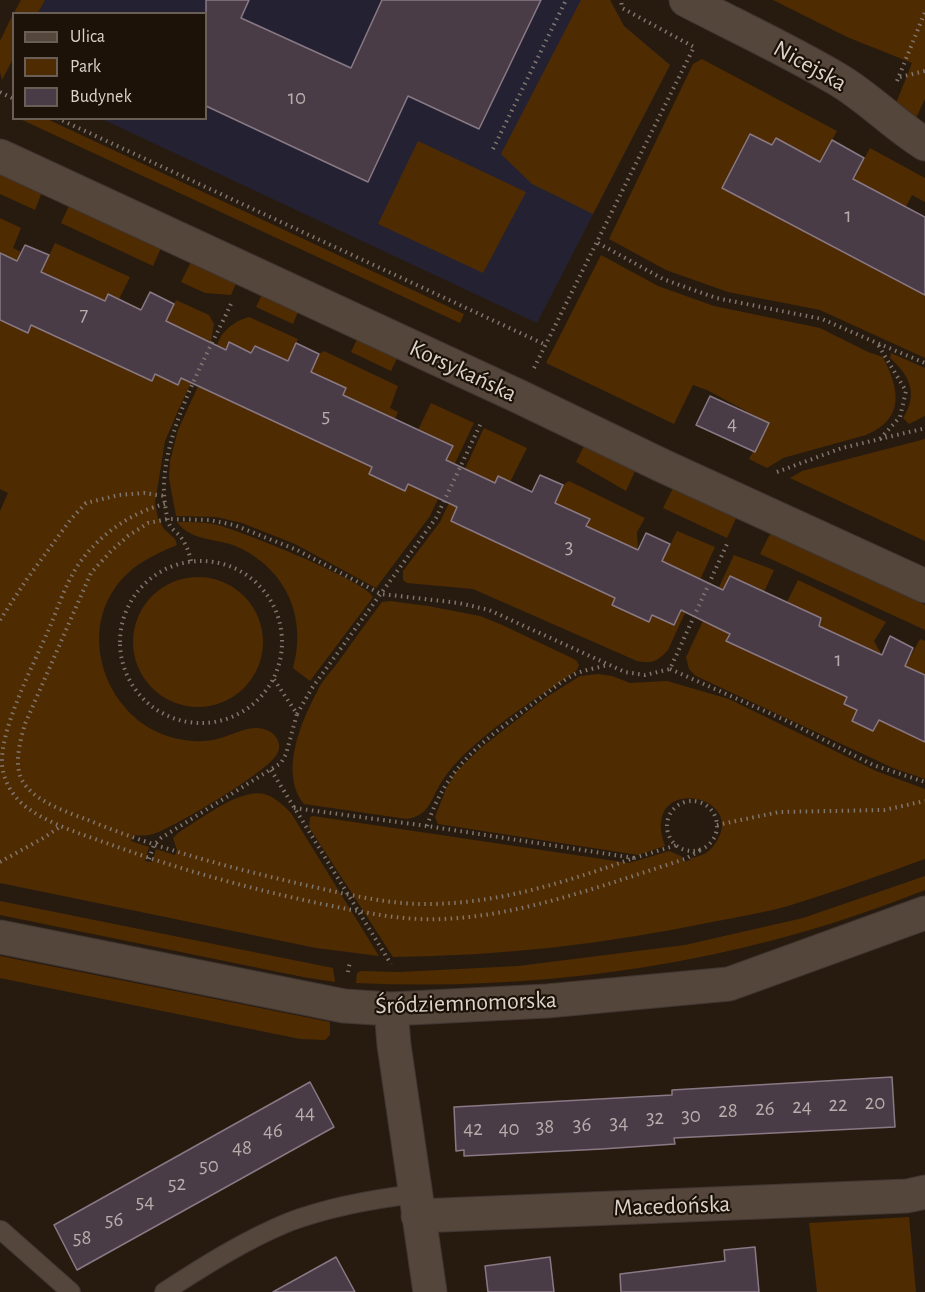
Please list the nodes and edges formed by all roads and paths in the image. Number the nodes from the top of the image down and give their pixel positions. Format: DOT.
graph roads {
  1 [pos="566,0"];
  2 [pos="621,0"];
  3 [pos="686,0"];
  4 [pos="925,12"];
  5 [pos="925,71"];
  6 [pos="899,78"];
  7 [pos="894,88"];
  8 [pos="61,120"];
  9 [pos="925,144"];
  10 [pos="493,149"];
  11 [pos="0,156"];
  12 [pos="598,243"];
  13 [pos="231,304"];
  14 [pos="877,343"];
  15 [pos="546,345"];
  16 [pos="925,363"];
  17 [pos="530,377"];
  18 [pos="482,421"];
  19 [pos="925,427"];
  20 [pos="880,440"];
  21 [pos="777,472"];
  22 [pos="164,496"];
  23 [pos="165,504"];
  24 [pos="168,519"];
  25 [pos="727,544"];
  26 [pos="191,561"];
  27 [pos="925,586"];
  28 [pos="381,594"];
  29 [pos="0,620"];
  30 [pos="608,665"];
  31 [pos="670,669"];
  32 [pos="273,678"];
  33 [pos="297,714"];
  34 [pos="271,770"];
  35 [pos="925,782"];
  36 [pos="925,801"];
  37 [pos="294,808"];
  38 [pos="62,825"];
  39 [pos="717,825"];
  40 [pos="428,826"];
  41 [pos="154,845"];
  42 [pos="677,845"];
  43 [pos="701,850"];
  44 [pos="149,858"];
  45 [pos="634,858"];
  46 [pos="0,862"];
  47 [pos="349,895"];
  48 [pos="359,911"];
  49 [pos="925,913"];
  50 [pos="0,937"];
  51 [pos="391,964"];
  52 [pos="391,1010"];
  53 [pos="925,1191"];
  54 [pos="417,1205"];
  55 [pos="1,1230"];
  56 [pos="71,1292"];
  57 [pos="164,1292"];
  58 [pos="430,1292"];
  1 -- 10 [label="path"];
  2 -- 12 [label="path"];
  3 -- 9 [label="street, Nicejska"];
  4 -- 6 [label="path"];
  5 -- 6 [label="path"];
  6 -- 7 [label="path"];
  8 -- 15 [label="path"];
  11 -- 27 [label="street, Korsykańska"];
  12 -- 14 [label="path"];
  12 -- 15 [label="path"];
  13 -- 22 [label="path"];
  14 -- 16 [label="path"];
  14 -- 20 [label="path"];
  15 -- 17 [label="path"];
  18 -- 28 [label="path"];
  19 -- 20 [label="path"];
  20 -- 21 [label="path"];
  22 -- 23 [label="path"];
  22 -- 29 [label="path"];
  23 -- 24 [label="path"];
  23 -- 38 [label="path"];
  24 -- 26 [label="path"];
  24 -- 28 [label="path"];
  24 -- 41 [label="path"];
  25 -- 31 [label="path"];
  26 -- 32 [label="path"];
  26 -- 32 [label="path"];
  28 -- 30 [label="path"];
  28 -- 33 [label="path"];
  30 -- 31 [label="path"];
  30 -- 40 [label="path"];
  31 -- 35 [label="path"];
  32 -- 33 [label="path"];
  33 -- 34 [label="path"];
  34 -- 37 [label="path"];
  34 -- 41 [label="path"];
  36 -- 39 [label="path"];
  37 -- 40 [label="path"];
  37 -- 47 [label="path"];
  38 -- 44 [label="path"];
  38 -- 46 [label="path"];
  39 -- 42 [label="path"];
  39 -- 43 [label="path"];
  40 -- 45 [label="path"];
  41 -- 44 [label="path"];
  41 -- 47 [label="path"];
  42 -- 43 [label="path"];
  42 -- 45 [label="path"];
  43 -- 48 [label="path"];
  44 -- 48 [label="path"];
  45 -- 47 [label="path"];
  47 -- 48 [label="path"];
  48 -- 51 [label="path"];
  49 -- 52 [label="street, Śródziemnomorska"];
  50 -- 52 [label="street, Śródziemnomorska"];
  52 -- 54 [label="street"];
  53 -- 54 [label="street, Macedońska"];
  54 -- 57 [label="lane, Macedońska"];
  54 -- 58 [label="street"];
  55 -- 56 [label="lane"];
}
